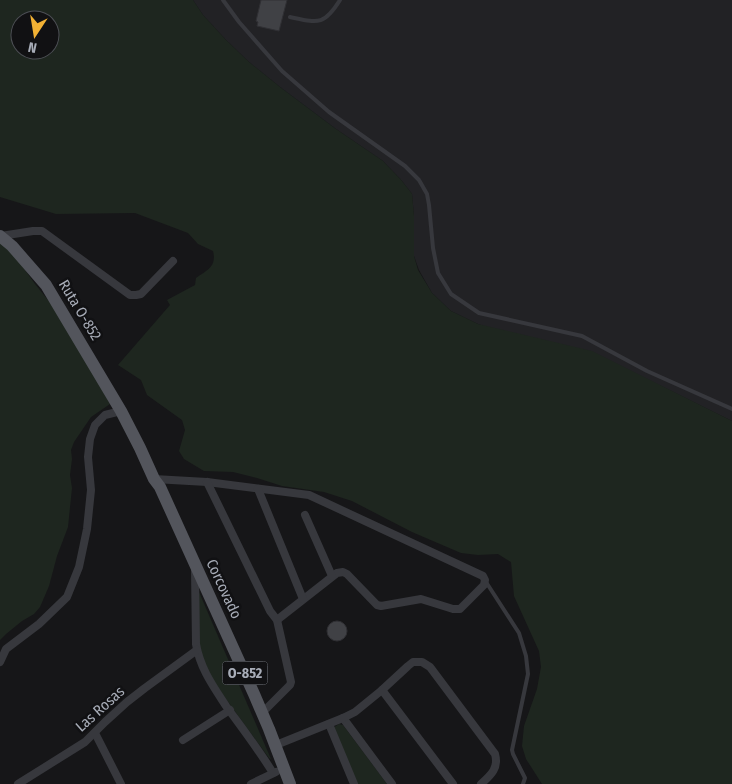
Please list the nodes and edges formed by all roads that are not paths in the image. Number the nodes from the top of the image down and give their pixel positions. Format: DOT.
graph roads {
  1 [pos="224,0"];
  2 [pos="340,0"];
  3 [pos="290,17"];
  4 [pos="1,236"];
  5 [pos="173,261"];
  6 [pos="732,409"];
  7 [pos="121,411"];
  8 [pos="154,478"];
  9 [pos="207,482"];
  10 [pos="258,489"];
  11 [pos="305,515"];
  12 [pos="195,564"];
  13 [pos="332,576"];
  14 [pos="485,580"];
  15 [pos="303,599"];
  16 [pos="277,620"];
  17 [pos="197,650"];
  18 [pos="0,662"];
  19 [pos="382,690"];
  20 [pos="230,710"];
  21 [pos="262,713"];
  22 [pos="343,718"];
  23 [pos="329,724"];
  24 [pos="95,733"];
  25 [pos="183,740"];
  26 [pos="276,745"];
  27 [pos="279,772"];
  28 [pos="18,784"];
  29 [pos="121,784"];
  30 [pos="251,784"];
  31 [pos="290,784"];
  32 [pos="354,784"];
  33 [pos="392,784"];
  34 [pos="453,784"];
  35 [pos="481,784"];
  36 [pos="524,784"];
  1 -- 6 [label="lane"];
  2 -- 3 [label="lane"];
  4 -- 5 [label="street"];
  4 -- 7 [label="main road, Ruta O-852 / O-852"];
  7 -- 8 [label="main road, Corcovado / O-852"];
  7 -- 18 [label="street"];
  8 -- 9 [label="street"];
  8 -- 12 [label="main road, Corcovado / O-852"];
  9 -- 10 [label="street"];
  9 -- 16 [label="street"];
  10 -- 14 [label="street"];
  10 -- 15 [label="street"];
  11 -- 13 [label="street"];
  12 -- 17 [label="street"];
  12 -- 21 [label="main road, Corcovado / O-852"];
  13 -- 14 [label="street"];
  13 -- 15 [label="street"];
  14 -- 36 [label="lane"];
  15 -- 16 [label="street"];
  16 -- 21 [label="street"];
  17 -- 20 [label="street"];
  17 -- 24 [label="street, Las Rosas"];
  19 -- 22 [label="street"];
  19 -- 34 [label="street"];
  19 -- 35 [label="street"];
  20 -- 25 [label="street"];
  20 -- 27 [label="street"];
  21 -- 26 [label="main road, Corcovado / O-852"];
  22 -- 23 [label="street"];
  22 -- 33 [label="street"];
  23 -- 26 [label="street"];
  23 -- 32 [label="street"];
  24 -- 28 [label="street, Las Rosas"];
  24 -- 29 [label="street"];
  26 -- 27 [label="main road, Corcovado / O-852"];
  27 -- 30 [label="street"];
  27 -- 31 [label="main road, Corcovado / O-852"];
}
